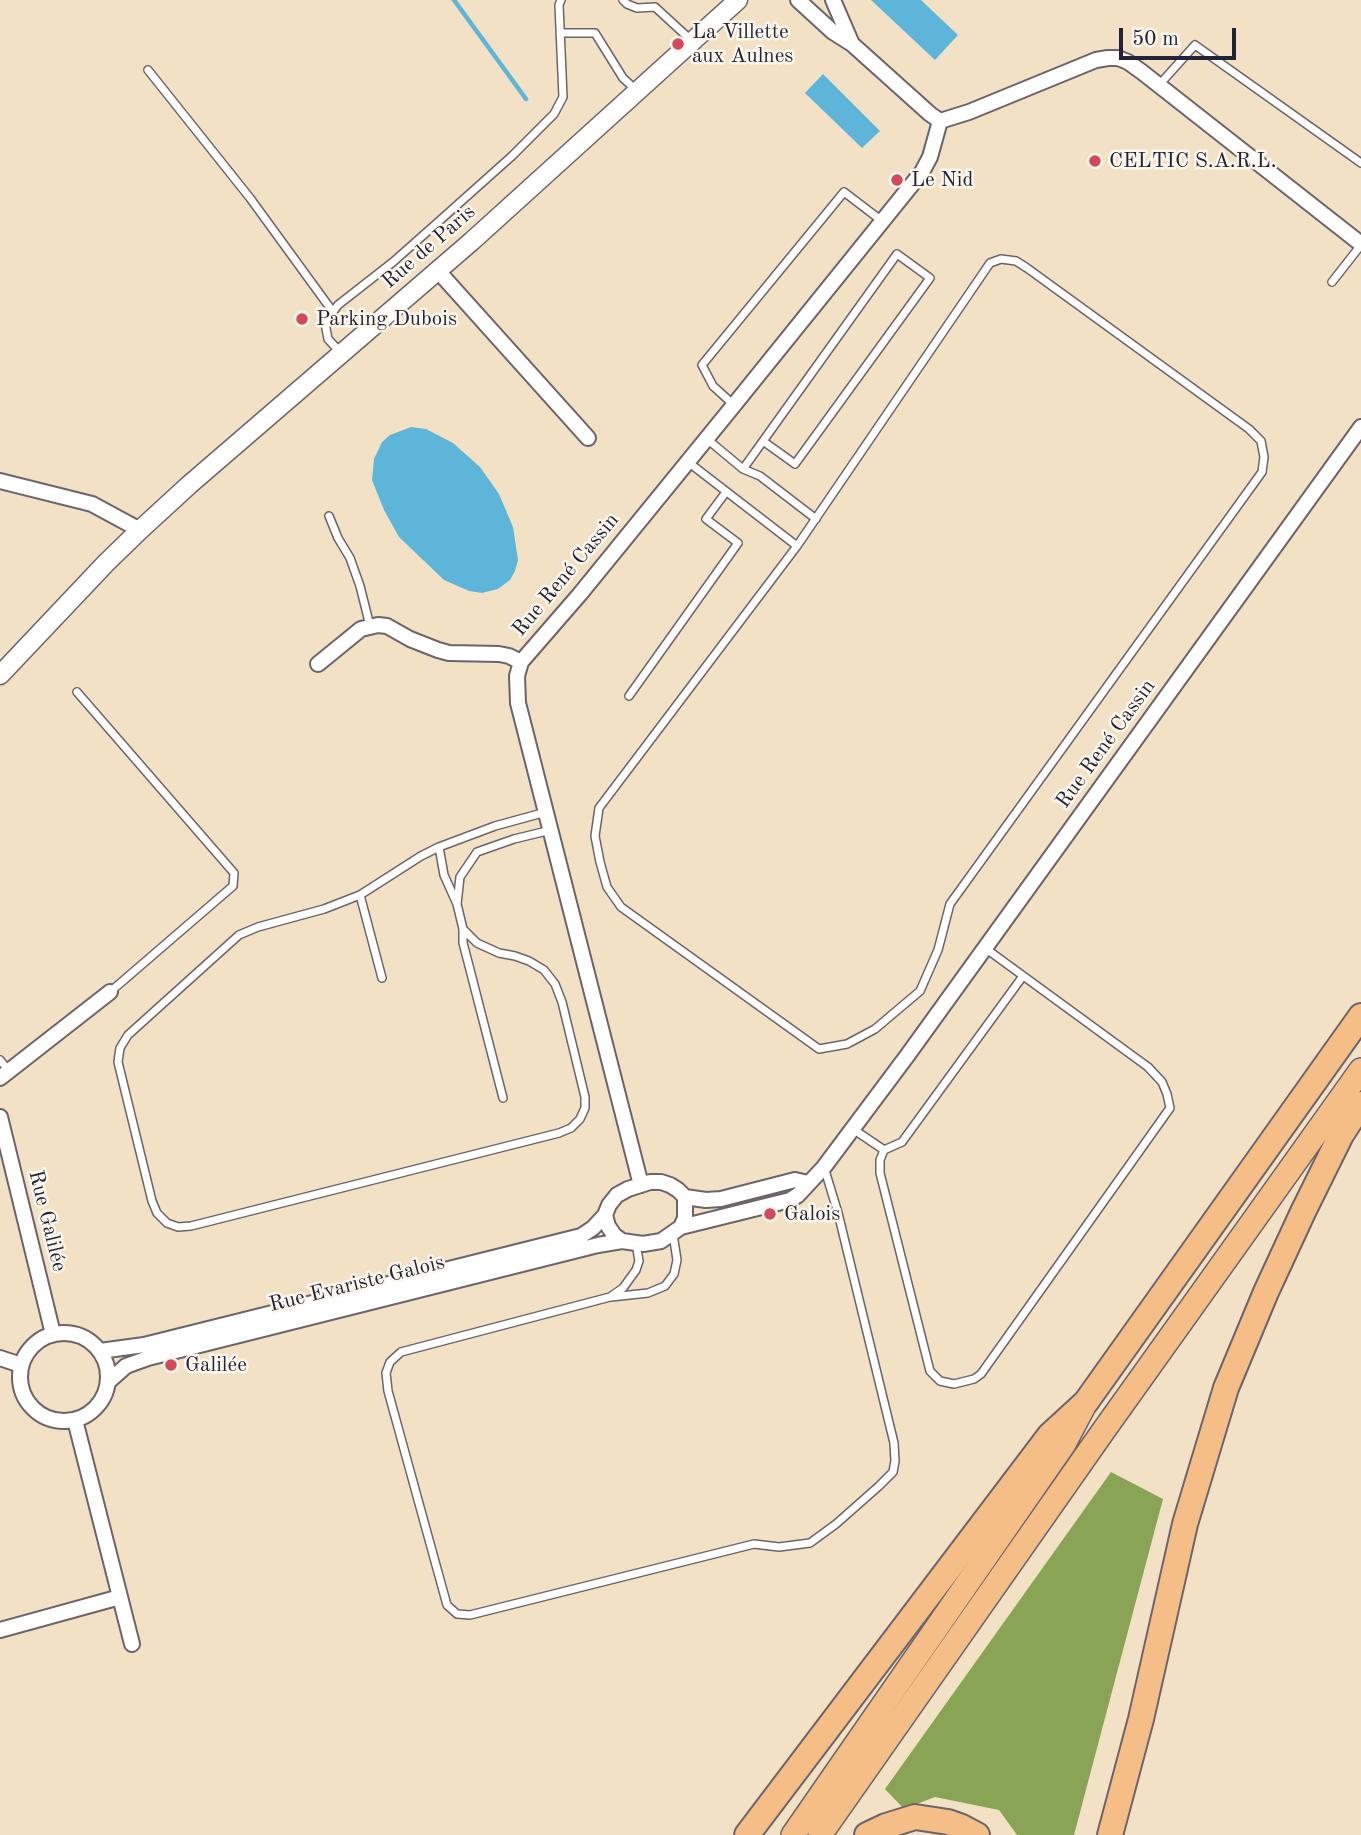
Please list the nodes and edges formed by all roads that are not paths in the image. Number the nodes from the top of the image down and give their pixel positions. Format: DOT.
graph roads {
  1 [pos="561,0"];
  2 [pos="624,0"];
  3 [pos="738,0"];
  4 [pos="798,0"];
  5 [pos="833,0"];
  6 [pos="560,33"];
  7 [pos="692,41"];
  8 [pos="852,44"];
  9 [pos="148,70"];
  10 [pos="1159,85"];
  11 [pos="637,92"];
  12 [pos="940,121"];
  13 [pos="1361,163"];
  14 [pos="882,221"];
  15 [pos="1361,244"];
  16 [pos="438,271"];
  17 [pos="1332,282"];
  18 [pos="333,312"];
  19 [pos="341,354"];
  20 [pos="734,405"];
  21 [pos="1361,427"];
  22 [pos="707,438"];
  23 [pos="588,439"];
  24 [pos="763,442"];
  25 [pos="687,461"];
  26 [pos="743,469"];
  27 [pos="0,481"];
  28 [pos="726,492"];
  29 [pos="329,516"];
  30 [pos="816,519"];
  31 [pos="140,530"];
  32 [pos="797,546"];
  33 [pos="370,626"];
  34 [pos="521,662"];
  35 [pos="318,664"];
  36 [pos="0,675"];
  37 [pos="77,692"];
  38 [pos="629,696"];
  39 [pos="546,812"];
  40 [pos="551,830"];
  41 [pos="439,847"];
  42 [pos="360,895"];
  43 [pos="457,904"];
  44 [pos="463,929"];
  45 [pos="985,948"];
  46 [pos="1023,976"];
  47 [pos="382,978"];
  48 [pos="110,992"];
  49 [pos="1361,1016"];
  50 [pos="3,1070"];
  51 [pos="1361,1070"];
  52 [pos="503,1098"];
  53 [pos="1361,1104"];
  54 [pos="0,1118"];
  55 [pos="853,1129"];
  56 [pos="884,1150"];
  57 [pos="824,1167"];
  58 [pos="808,1183"];
  59 [pos="641,1185"];
  60 [pos="685,1197"];
  61 [pos="606,1215"];
  62 [pos="677,1230"];
  63 [pos="629,1242"];
  64 [pos="610,1297"];
  65 [pos="53,1334"];
  66 [pos="100,1351"];
  67 [pos="0,1358"];
  68 [pos="21,1365"];
  69 [pos="108,1381"];
  70 [pos="1086,1402"];
  71 [pos="75,1420"];
  72 [pos="120,1597"];
  73 [pos="0,1630"];
  74 [pos="132,1644"];
  75 [pos="747,1835"];
  76 [pos="793,1835"];
  77 [pos="820,1835"];
  78 [pos="867,1835"];
  79 [pos="977,1835"];
  80 [pos="1110,1835"];
  1 -- 6 [label="lane"];
  2 -- 7 [label="lane"];
  3 -- 7 [label="street, Rue de Paris"];
  4 -- 8 [label="street"];
  5 -- 8 [label="street"];
  6 -- 11 [label="lane"];
  6 -- 18 [label="lane"];
  7 -- 11 [label="street, Rue de Paris"];
  8 -- 12 [label="street"];
  9 -- 18 [label="lane"];
  10 -- 12 [label="street"];
  10 -- 13 [label="lane"];
  10 -- 15 [label="street"];
  11 -- 16 [label="street, Rue de Paris"];
  12 -- 14 [label="street, Rue René Cassin"];
  14 -- 20 [label="street, Rue René Cassin"];
  14 -- 20 [label="lane"];
  15 -- 17 [label="lane"];
  16 -- 19 [label="street, Rue de Paris"];
  16 -- 23 [label="street"];
  18 -- 19 [label="lane"];
  19 -- 31 [label="street, Rue de Paris"];
  20 -- 22 [label="street, Rue René Cassin"];
  21 -- 45 [label="street, Rue René Cassin"];
  22 -- 25 [label="street, Rue René Cassin"];
  22 -- 26 [label="lane"];
  24 -- 24 [label="lane"];
  24 -- 26 [label="lane"];
  25 -- 28 [label="lane"];
  25 -- 34 [label="street, Rue René Cassin"];
  26 -- 30 [label="lane"];
  27 -- 31 [label="street"];
  28 -- 32 [label="lane"];
  28 -- 38 [label="lane"];
  29 -- 33 [label="lane"];
  30 -- 32 [label="lane"];
  30 -- 32 [label="lane"];
  31 -- 36 [label="street, Rue de Paris"];
  33 -- 34 [label="street"];
  33 -- 35 [label="street"];
  34 -- 39 [label="street, Rue René Cassin"];
  37 -- 48 [label="lane"];
  39 -- 40 [label="street, Rue René Cassin"];
  39 -- 41 [label="lane"];
  40 -- 43 [label="lane"];
  40 -- 59 [label="street, Rue René Cassin"];
  41 -- 42 [label="lane"];
  41 -- 43 [label="lane"];
  42 -- 44 [label="lane"];
  42 -- 47 [label="lane"];
  43 -- 44 [label="lane"];
  44 -- 52 [label="lane"];
  45 -- 46 [label="lane"];
  45 -- 55 [label="street, Rue René Cassin"];
  46 -- 56 [label="lane"];
  46 -- 56 [label="lane"];
  48 -- 50 [label="street"];
  49 -- 70 [label="highway"];
  51 -- 77 [label="highway"];
  53 -- 80 [label="highway"];
  54 -- 65 [label="street, Rue Galilée"];
  55 -- 56 [label="lane"];
  55 -- 57 [label="street, Rue René Cassin"];
  57 -- 58 [label="street, Rue René Cassin"];
  57 -- 64 [label="lane"];
  58 -- 60 [label="street"];
  58 -- 62 [label="street, Rue Evariste Galois"];
  59 -- 60 [label="street"];
  59 -- 61 [label="street, Rue Evariste Galois"];
  60 -- 62 [label="street"];
  61 -- 63 [label="street"];
  61 -- 66 [label="street, Rue Evariste Galois"];
  62 -- 63 [label="street, Rue Evariste Galois"];
  62 -- 64 [label="lane"];
  63 -- 64 [label="lane"];
  63 -- 69 [label="street, Rue Evariste Galois"];
  65 -- 66 [label="street"];
  65 -- 68 [label="street"];
  66 -- 69 [label="street"];
  67 -- 68 [label="street"];
  68 -- 71 [label="street"];
  69 -- 71 [label="street"];
  70 -- 75 [label="highway"];
  70 -- 76 [label="highway"];
  71 -- 72 [label="street"];
  72 -- 73 [label="street"];
  72 -- 74 [label="street"];
  78 -- 79 [label="highway"];
}
